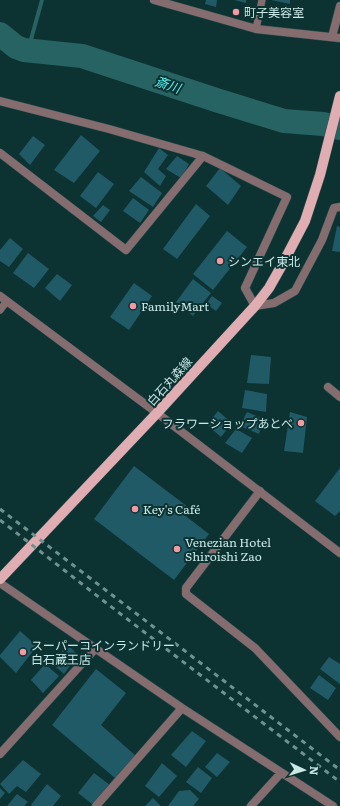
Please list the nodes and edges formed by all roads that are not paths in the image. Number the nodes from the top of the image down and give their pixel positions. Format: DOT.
graph roads {
  1 [pos="154,0"];
  2 [pos="262,0"];
  3 [pos="340,6"];
  4 [pos="256,29"];
  5 [pos="340,96"];
  6 [pos="0,101"];
  7 [pos="0,153"];
  8 [pos="202,156"];
  9 [pos="340,207"];
  10 [pos="3,299"];
  11 [pos="255,306"];
  12 [pos="0,310"];
  13 [pos="328,387"];
  14 [pos="340,397"];
  15 [pos="157,413"];
  16 [pos="260,491"];
  17 [pos="340,553"];
  18 [pos="0,579"];
  19 [pos="0,583"];
  20 [pos="96,649"];
  21 [pos="182,708"];
  22 [pos="340,737"];
  23 [pos="0,754"];
  24 [pos="281,773"];
  25 [pos="96,806"];
  26 [pos="251,806"];
  27 [pos="333,806"];
  1 -- 4 [label="street"];
  2 -- 4 [label="lane"];
  3 -- 4 [label="street"];
  5 -- 11 [label="main road, 白石丸森線"];
  6 -- 8 [label="street"];
  7 -- 8 [label="street"];
  8 -- 11 [label="street"];
  9 -- 11 [label="street"];
  10 -- 12 [label="lane"];
  10 -- 15 [label="street"];
  11 -- 15 [label="main road, 白石丸森線"];
  13 -- 14 [label="street"];
  15 -- 16 [label="street"];
  15 -- 18 [label="main road, 白石丸森線"];
  16 -- 17 [label="street"];
  16 -- 22 [label="street"];
  19 -- 20 [label="street"];
  20 -- 21 [label="street"];
  20 -- 23 [label="street"];
  21 -- 24 [label="street"];
  21 -- 25 [label="street"];
  24 -- 26 [label="street"];
  24 -- 27 [label="street"];
}
